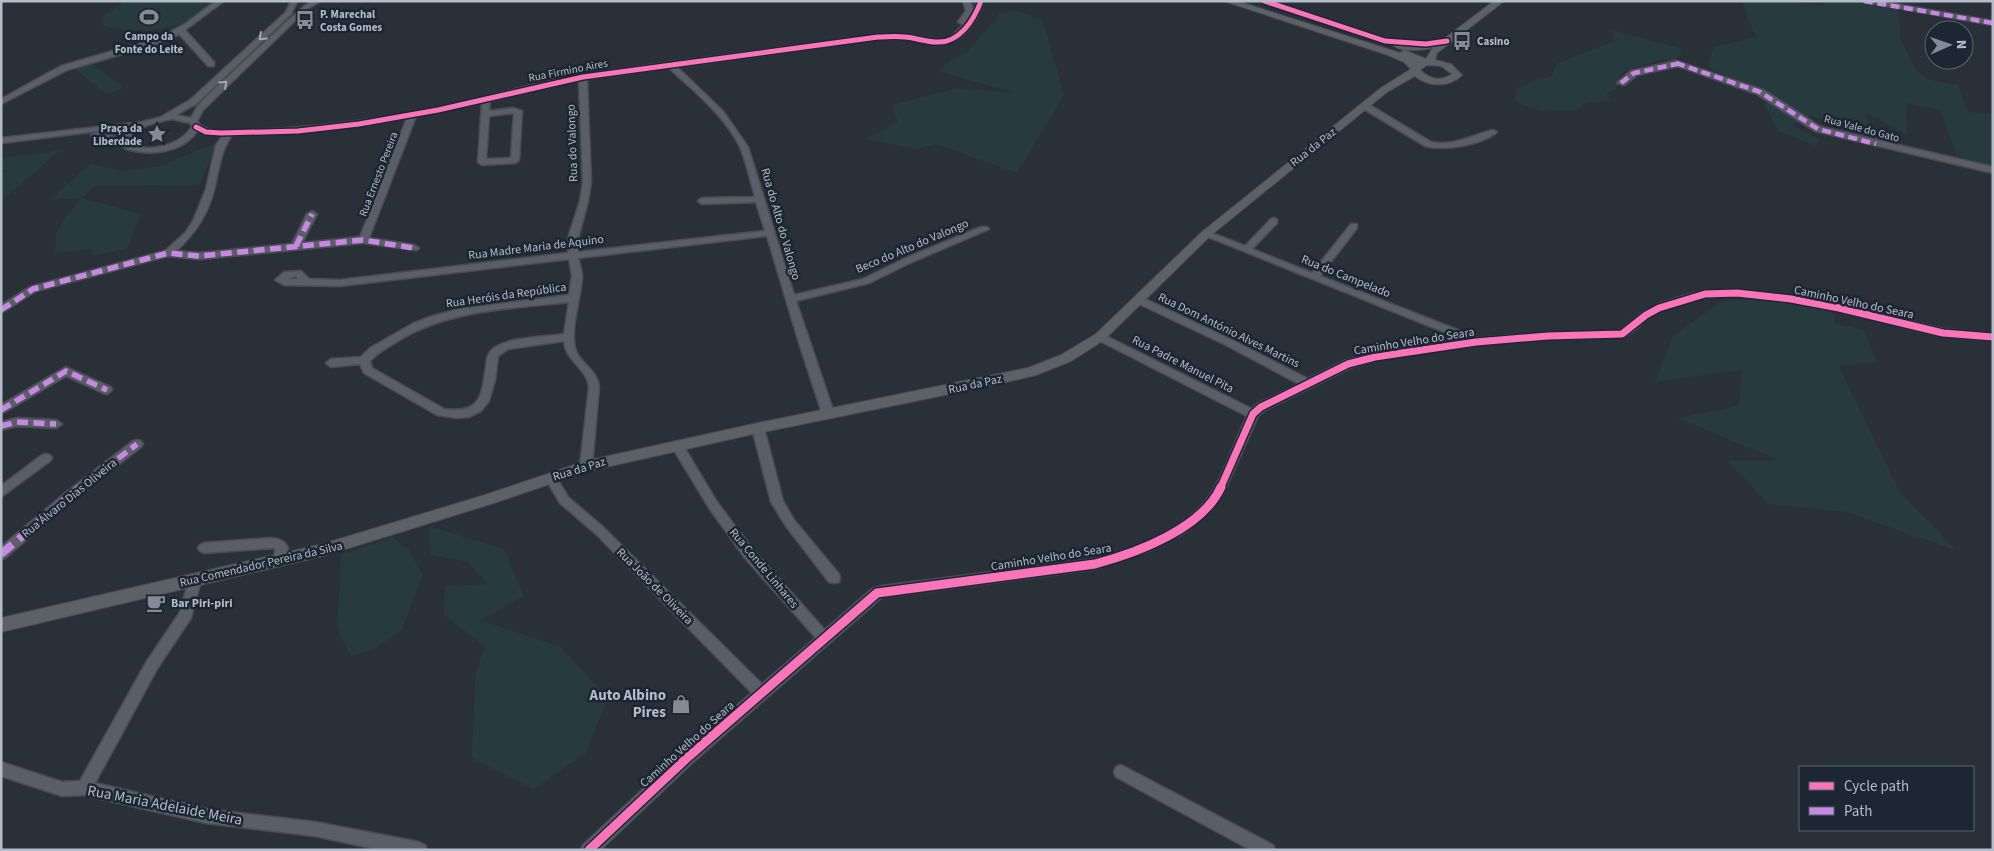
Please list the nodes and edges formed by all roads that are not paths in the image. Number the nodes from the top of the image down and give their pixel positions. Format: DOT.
graph roads {
  1 [pos="221,1"];
  2 [pos="294,1"];
  3 [pos="966,1"];
  4 [pos="981,1"];
  5 [pos="1228,1"];
  6 [pos="1244,1"];
  7 [pos="1500,1"];
  8 [pos="1864,1"];
  9 [pos="317,2"];
  10 [pos="1993,23"];
  11 [pos="180,32"];
  12 [pos="920,39"];
  13 [pos="1370,41"];
  14 [pos="1447,41"];
  15 [pos="1429,62"];
  16 [pos="211,64"];
  17 [pos="671,65"];
  18 [pos="1446,65"];
  19 [pos="1415,69"];
  20 [pos="583,77"];
  21 [pos="1435,81"];
  22 [pos="1621,83"];
  23 [pos="1376,98"];
  24 [pos="486,99"];
  25 [pos="1,102"];
  26 [pos="1365,106"];
  27 [pos="485,114"];
  28 [pos="412,116"];
  29 [pos="163,119"];
  30 [pos="146,124"];
  31 [pos="194,124"];
  32 [pos="1493,132"];
  33 [pos="225,133"];
  34 [pos="1,140"];
  35 [pos="124,141"];
  36 [pos="180,142"];
  37 [pos="1,145"];
  38 [pos="1993,170"];
  39 [pos="761,199"];
  40 [pos="702,202"];
  41 [pos="312,214"];
  42 [pos="1274,221"];
  43 [pos="1354,226"];
  44 [pos="984,229"];
  45 [pos="769,232"];
  46 [pos="1206,234"];
  47 [pos="363,240"];
  48 [pos="296,246"];
  49 [pos="414,248"];
  50 [pos="1246,250"];
  51 [pos="168,253"];
  52 [pos="573,255"];
  53 [pos="1314,277"];
  54 [pos="306,282"];
  55 [pos="574,298"];
  56 [pos="791,300"];
  57 [pos="1139,300"];
  58 [pos="1,310"];
  59 [pos="569,337"];
  60 [pos="1993,337"];
  61 [pos="1100,338"];
  62 [pos="1476,342"];
  63 [pos="364,360"];
  64 [pos="332,363"];
  65 [pos="1307,383"];
  66 [pos="107,390"];
  67 [pos="1,410"];
  68 [pos="828,413"];
  69 [pos="1253,414"];
  70 [pos="56,424"];
  71 [pos="1,426"];
  72 [pos="758,428"];
  73 [pos="137,444"];
  74 [pos="676,445"];
  75 [pos="46,458"];
  76 [pos="586,466"];
  77 [pos="552,478"];
  78 [pos="1,493"];
  79 [pos="374,536"];
  80 [pos="204,548"];
  81 [pos="1,554"];
  82 [pos="280,560"];
  83 [pos="834,578"];
  84 [pos="195,580"];
  85 [pos="1,625"];
  86 [pos="824,638"];
  87 [pos="761,693"];
  88 [pos="1,769"];
  89 [pos="1121,772"];
  90 [pos="84,788"];
  91 [pos="419,850"];
  92 [pos="589,850"];
  93 [pos="1267,850"];
  1 -- 11 [label="street"];
  2 -- 9 [label="street"];
  2 -- 29 [label="street, one-way"];
  3 -- 12 [label="street"];
  4 -- 12 [label="street"];
  5 -- 19 [label="main road"];
  6 -- 13 [label="main road"];
  7 -- 14 [label="main road"];
  8 -- 10 [label="street"];
  31 -- 9 [label="street, one-way"];
  11 -- 16 [label="street"];
  11 -- 25 [label="street"];
  12 -- 17 [label="street, Rua Firmino Aires"];
  13 -- 14 [label="main road"];
  13 -- 15 [label="main road"];
  14 -- 15 [label="main road"];
  14 -- 18 [label="main road"];
  15 -- 18 [label="main road"];
  15 -- 19 [label="main road"];
  17 -- 20 [label="street, Rua Firmino Aires"];
  17 -- 39 [label="street, Rua do Alto do Valongo"];
  18 -- 21 [label="main road"];
  19 -- 21 [label="main road"];
  19 -- 23 [label="main road"];
  20 -- 24 [label="street, Rua Firmino Aires"];
  20 -- 52 [label="street, Rua do Valongo"];
  21 -- 23 [label="main road"];
  22 -- 38 [label="street, Rua Vale do Gato"];
  23 -- 26 [label="main road, Rua da Paz"];
  24 -- 27 [label="street"];
  24 -- 28 [label="street, Rua Firmino Aires"];
  26 -- 32 [label="street"];
  26 -- 46 [label="main road, Rua da Paz"];
  27 -- 27 [label="street"];
  28 -- 33 [label="street, Rua Firmino Aires"];
  28 -- 47 [label="street, Rua Ernesto Pereira"];
  29 -- 30 [label="street"];
  29 -- 31 [label="street"];
  30 -- 34 [label="street"];
  30 -- 35 [label="street"];
  31 -- 33 [label="street"];
  31 -- 36 [label="street"];
  33 -- 36 [label="street"];
  33 -- 51 [label="street"];
  35 -- 36 [label="street"];
  35 -- 37 [label="street"];
  39 -- 40 [label="street"];
  39 -- 45 [label="street, Rua do Alto do Valongo"];
  41 -- 48 [label="street"];
  42 -- 50 [label="street"];
  43 -- 53 [label="street"];
  44 -- 56 [label="street, Beco do Alto do Valongo"];
  45 -- 52 [label="street, Rua Madre Maria de Aquino"];
  45 -- 56 [label="street, Rua do Alto do Valongo"];
  46 -- 50 [label="street, Rua do Campelado"];
  46 -- 57 [label="main road, Rua da Paz"];
  47 -- 48 [label="street"];
  47 -- 49 [label="street"];
  48 -- 51 [label="street"];
  50 -- 53 [label="street, Rua do Campelado"];
  51 -- 58 [label="street"];
  52 -- 54 [label="street, Rua Madre Maria de Aquino"];
  52 -- 55 [label="street, Rua do Valongo"];
  53 -- 62 [label="street, Rua do Campelado"];
  55 -- 59 [label="street, Rua do Valongo"];
  55 -- 63 [label="street, Rua Heróis da República"];
  56 -- 68 [label="street, Rua do Alto do Valongo"];
  57 -- 61 [label="main road, Rua da Paz"];
  57 -- 65 [label="street, Rua Dom António Alves Martins"];
  59 -- 63 [label="street"];
  59 -- 76 [label="street, Rua do Valongo"];
  60 -- 62 [label="street, Caminho Velho do Seara"];
  61 -- 68 [label="main road, Rua da Paz"];
  61 -- 69 [label="street, Rua Padre Manuel Pita"];
  62 -- 65 [label="street, Caminho Velho do Seara"];
  63 -- 64 [label="street"];
  65 -- 69 [label="street, Caminho Velho do Seara"];
  66 -- 67 [label="street"];
  68 -- 72 [label="main road, Rua da Paz"];
  69 -- 86 [label="street, Caminho Velho do Seara"];
  70 -- 71 [label="street"];
  72 -- 74 [label="main road, Rua da Paz"];
  72 -- 83 [label="street"];
  73 -- 81 [label="street, Rua Álvaro Dias Oliveira"];
  74 -- 76 [label="main road, Rua da Paz"];
  74 -- 86 [label="street, Rua Conde Linhares"];
  75 -- 78 [label="street"];
  76 -- 77 [label="main road, Rua da Paz"];
  77 -- 79 [label="main road, Rua da Paz"];
  77 -- 87 [label="street, Rua João de Oliveira"];
  79 -- 82 [label="main road, Rua Comendador Pereira da Silva"];
  80 -- 82 [label="street"];
  82 -- 84 [label="main road, Rua Comendador Pereira da Silva"];
  84 -- 85 [label="main road, Rua Comendador Pereira da Silva"];
  84 -- 90 [label="street"];
  86 -- 87 [label="street, Caminho Velho do Seara"];
  87 -- 92 [label="street, Caminho Velho do Seara"];
  88 -- 90 [label="street, Rua Maria Adelaide Meira"];
  89 -- 93 [label="street"];
  90 -- 91 [label="street, Rua Maria Adelaide Meira"];
}
